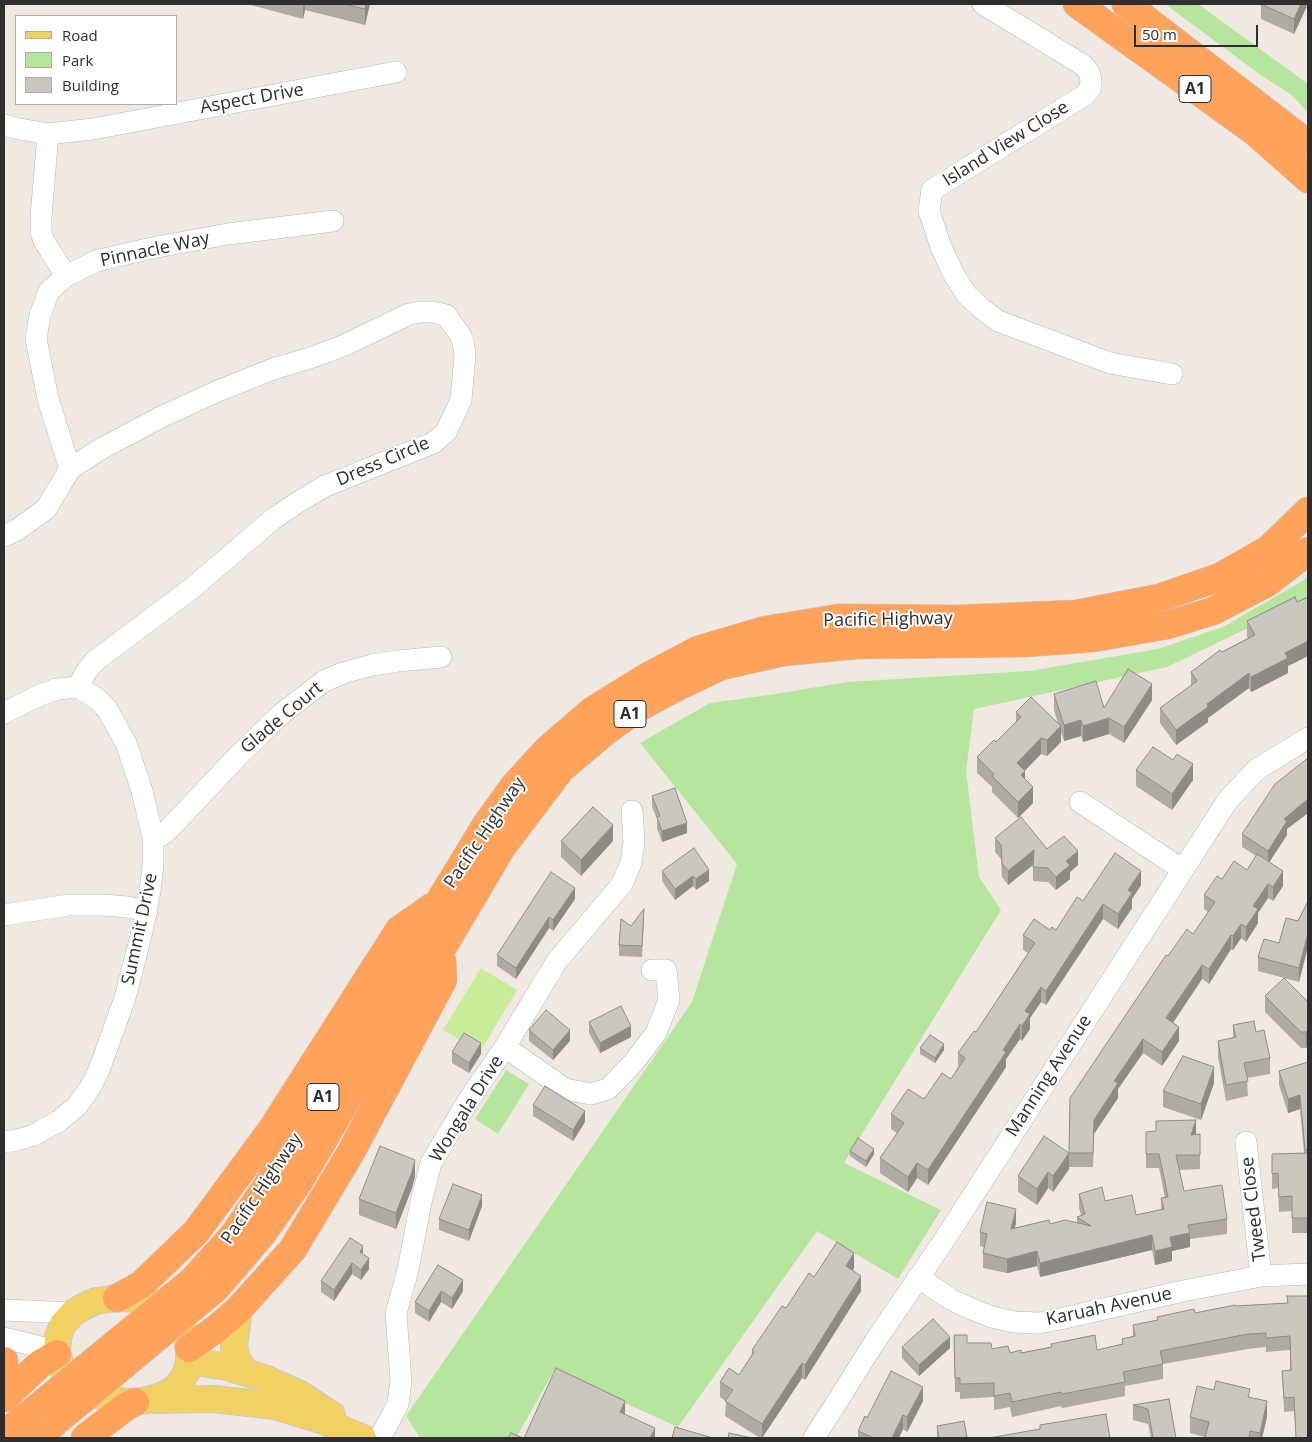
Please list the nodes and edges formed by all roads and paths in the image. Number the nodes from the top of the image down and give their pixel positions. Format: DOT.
graph roads {
  1 [pos="983,4"];
  2 [pos="1078,4"];
  3 [pos="1126,4"];
  4 [pos="396,72"];
  5 [pos="4,125"];
  6 [pos="48,134"];
  7 [pos="1308,144"];
  8 [pos="1308,180"];
  9 [pos="333,222"];
  10 [pos="66,276"];
  11 [pos="1172,374"];
  12 [pos="70,469"];
  13 [pos="1308,511"];
  14 [pos="4,536"];
  15 [pos="1308,551"];
  16 [pos="441,656"];
  17 [pos="78,687"];
  18 [pos="4,713"];
  19 [pos="1308,738"];
  20 [pos="1080,802"];
  21 [pos="632,811"];
  22 [pos="153,837"];
  23 [pos="1183,870"];
  24 [pos="439,902"];
  25 [pos="147,911"];
  26 [pos="4,915"];
  27 [pos="441,950"];
  28 [pos="652,970"];
  29 [pos="505,1047"];
  30 [pos="4,1142"];
  31 [pos="1246,1142"];
  32 [pos="1308,1274"];
  33 [pos="1261,1276"];
  34 [pos="918,1277"];
  35 [pos="204,1284"];
  36 [pos="116,1298"];
  37 [pos="239,1309"];
  38 [pos="4,1310"];
  39 [pos="73,1313"];
  40 [pos="4,1338"];
  41 [pos="57,1352"];
  42 [pos="189,1354"];
  43 [pos="4,1361"];
  44 [pos="245,1372"];
  45 [pos="4,1374"];
  46 [pos="4,1398"];
  47 [pos="142,1401"];
  48 [pos="4,1434"];
  49 [pos="36,1438"];
  50 [pos="85,1438"];
  51 [pos="363,1438"];
  52 [pos="368,1438"];
  53 [pos="380,1438"];
  54 [pos="814,1438"];
  1 -- 11 [label="street, Island View Close"];
  2 -- 8 [label="highway, A1"];
  3 -- 7 [label="highway, A1"];
  4 -- 6 [label="street, Aspect Drive"];
  5 -- 6 [label="street, Aspect Drive"];
  6 -- 10 [label="street"];
  9 -- 10 [label="street, Pinnacle Way"];
  10 -- 12 [label="street, Pinnacle Way"];
  12 -- 14 [label="street, Dress Circle"];
  12 -- 17 [label="street, Dress Circle"];
  13 -- 24 [label="highway, Pacific Highway / A1"];
  15 -- 27 [label="highway, Pacific Highway / A1"];
  16 -- 22 [label="street, Glade Court"];
  17 -- 18 [label="street"];
  17 -- 22 [label="street, Summit Drive"];
  19 -- 23 [label="street, Manning Avenue"];
  20 -- 23 [label="street"];
  21 -- 29 [label="street, Wongala Drive"];
  22 -- 25 [label="street, Summit Drive"];
  23 -- 34 [label="street, Manning Avenue"];
  24 -- 35 [label="highway, Pacific Highway / A1"];
  24 -- 36 [label="highway"];
  25 -- 26 [label="street"];
  25 -- 30 [label="street, Summit Drive"];
  27 -- 35 [label="highway, Pacific Highway / A1"];
  27 -- 37 [label="highway"];
  28 -- 29 [label="street"];
  29 -- 53 [label="street, Wongala Drive"];
  31 -- 33 [label="street, Tweed Close"];
  32 -- 33 [label="street, Karuah Avenue"];
  33 -- 34 [label="street, Karuah Avenue"];
  34 -- 54 [label="street, Manning Avenue"];
  35 -- 48 [label="highway, Pacific Highway / A1, bridge"];
  35 -- 49 [label="highway, Pacific Highway / A1, bridge"];
  36 -- 39 [label="main road"];
  36 -- 42 [label="main road"];
  37 -- 42 [label="highway"];
  37 -- 44 [label="main road"];
  38 -- 39 [label="street"];
  39 -- 41 [label="main road"];
  40 -- 41 [label="street"];
  41 -- 46 [label="highway"];
  41 -- 47 [label="main road"];
  42 -- 44 [label="main road"];
  42 -- 47 [label="main road"];
  43 -- 45 [label="highway"];
  44 -- 52 [label="main road"];
  47 -- 50 [label="highway"];
  47 -- 51 [label="main road"];
}
